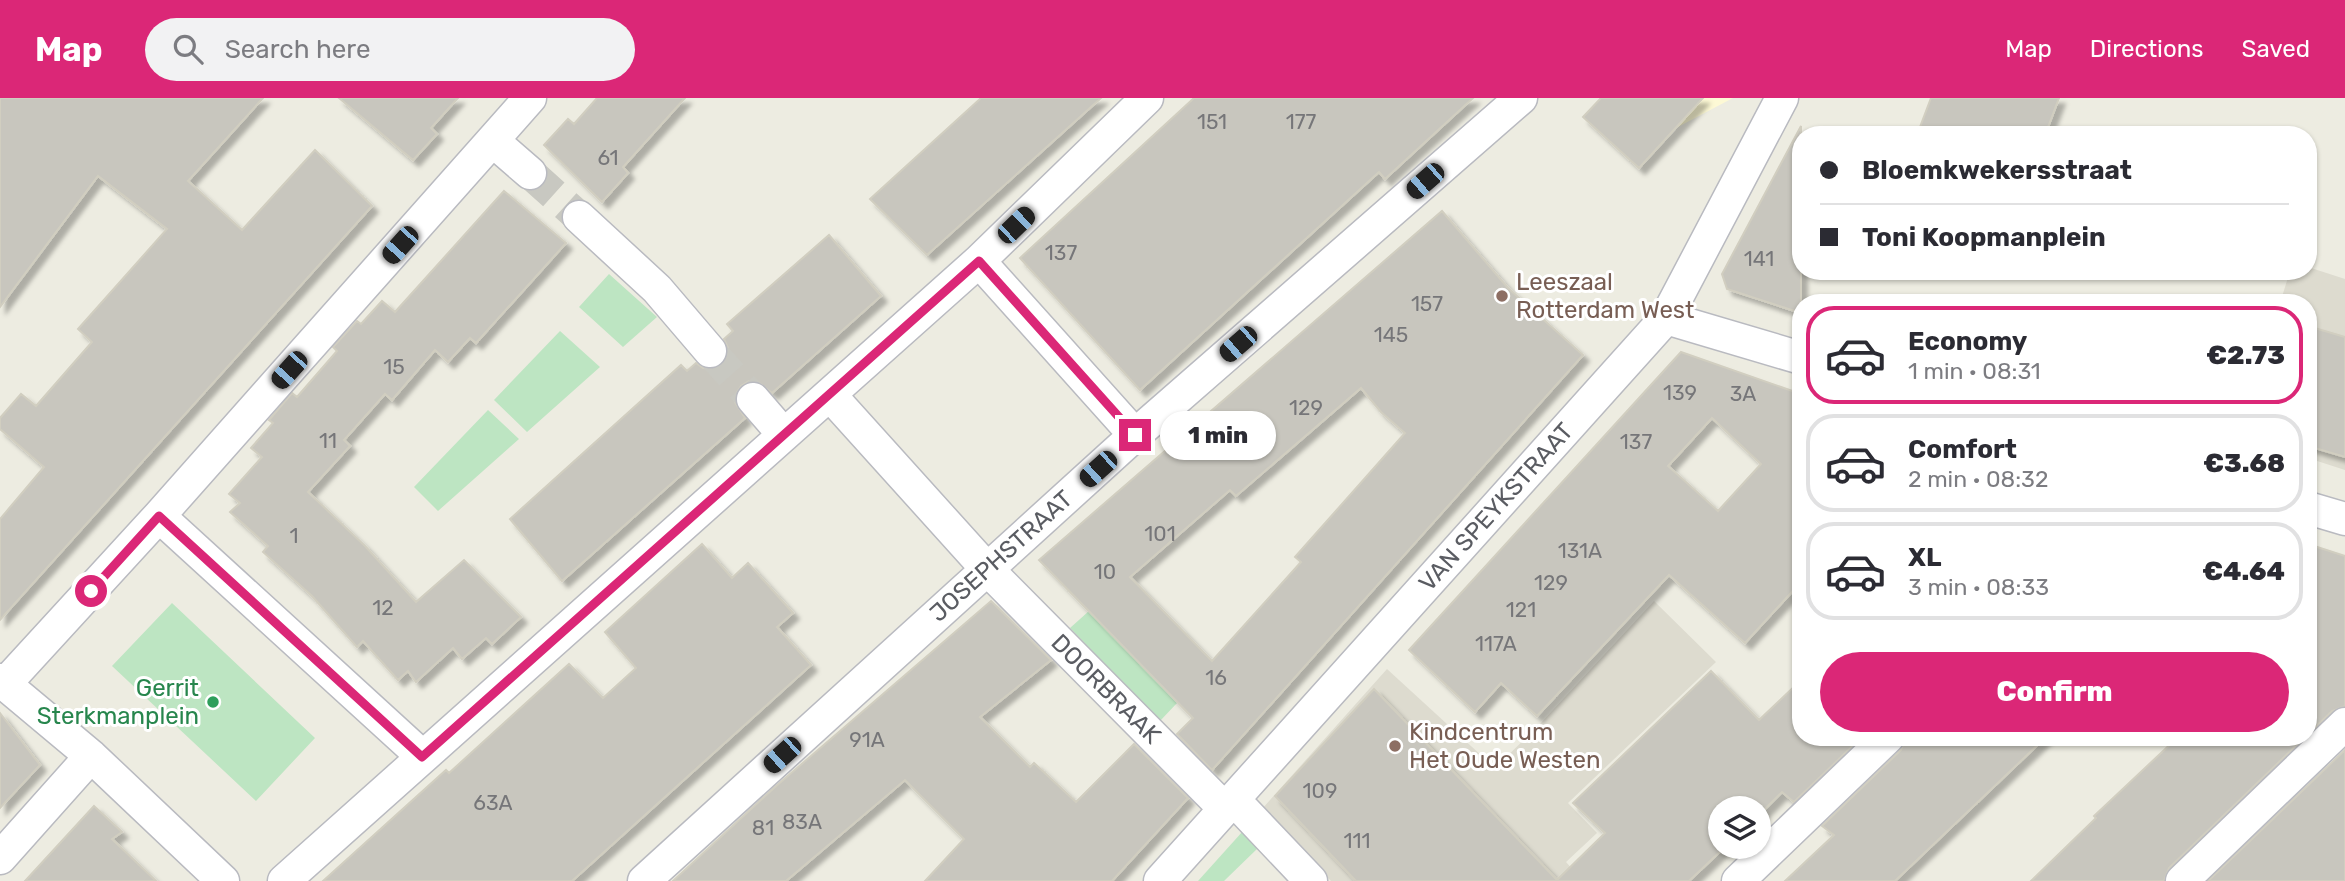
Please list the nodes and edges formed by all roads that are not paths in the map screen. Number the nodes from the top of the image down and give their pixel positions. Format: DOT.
graph roads {
  1 [pos="530,98"];
  2 [pos="1147,98"];
  3 [pos="1521,98"];
  4 [pos="1782,98"];
  5 [pos="494,141"];
  6 [pos="530,173"];
  7 [pos="579,217"];
  8 [pos="979,261"];
  9 [pos="1666,318"];
  10 [pos="710,351"];
  11 [pos="1792,355"];
  12 [pos="830,395"];
  13 [pos="753,399"];
  14 [pos="784,435"];
  15 [pos="1135,435"];
  16 [pos="2317,511"];
  17 [pos="159,516"];
  18 [pos="2345,519"];
  19 [pos="987,569"];
  20 [pos="3,682"];
  21 [pos="2345,724"];
  22 [pos="1879,746"];
  23 [pos="91,756"];
  24 [pos="422,757"];
  25 [pos="1230,804"];
  26 [pos="0,858"];
  27 [pos="223,881"];
  28 [pos="284,881"];
  29 [pos="644,881"];
  30 [pos="1160,881"];
  31 [pos="1311,881"];
  32 [pos="1738,881"];
  33 [pos="2182,881"];
  1 -- 5 [label="street"];
  2 -- 8 [label="street"];
  3 -- 15 [label="street, JOSEPHSTRAAT"];
  4 -- 9 [label="street, VAN SPEYKSTRAAT"];
  5 -- 6 [label="street"];
  5 -- 17 [label="street"];
  7 -- 10 [label="street"];
  8 -- 12 [label="street"];
  8 -- 15 [label="street"];
  9 -- 11 [label="street"];
  9 -- 25 [label="street, VAN SPEYKSTRAAT"];
  12 -- 14 [label="street"];
  12 -- 19 [label="street, DOORBRAAK"];
  13 -- 14 [label="street"];
  14 -- 24 [label="street"];
  15 -- 19 [label="street, JOSEPHSTRAAT"];
  16 -- 18 [label="street"];
  17 -- 20 [label="street"];
  17 -- 24 [label="street"];
  19 -- 25 [label="street, DOORBRAAK"];
  19 -- 29 [label="street, JOSEPHSTRAAT"];
  20 -- 23 [label="street"];
  21 -- 33 [label="street"];
  22 -- 32 [label="street"];
  23 -- 26 [label="street"];
  23 -- 27 [label="street"];
  24 -- 28 [label="street"];
  25 -- 30 [label="street, VAN SPEYKSTRAAT"];
  25 -- 31 [label="street, DOORBRAAK"];
}
